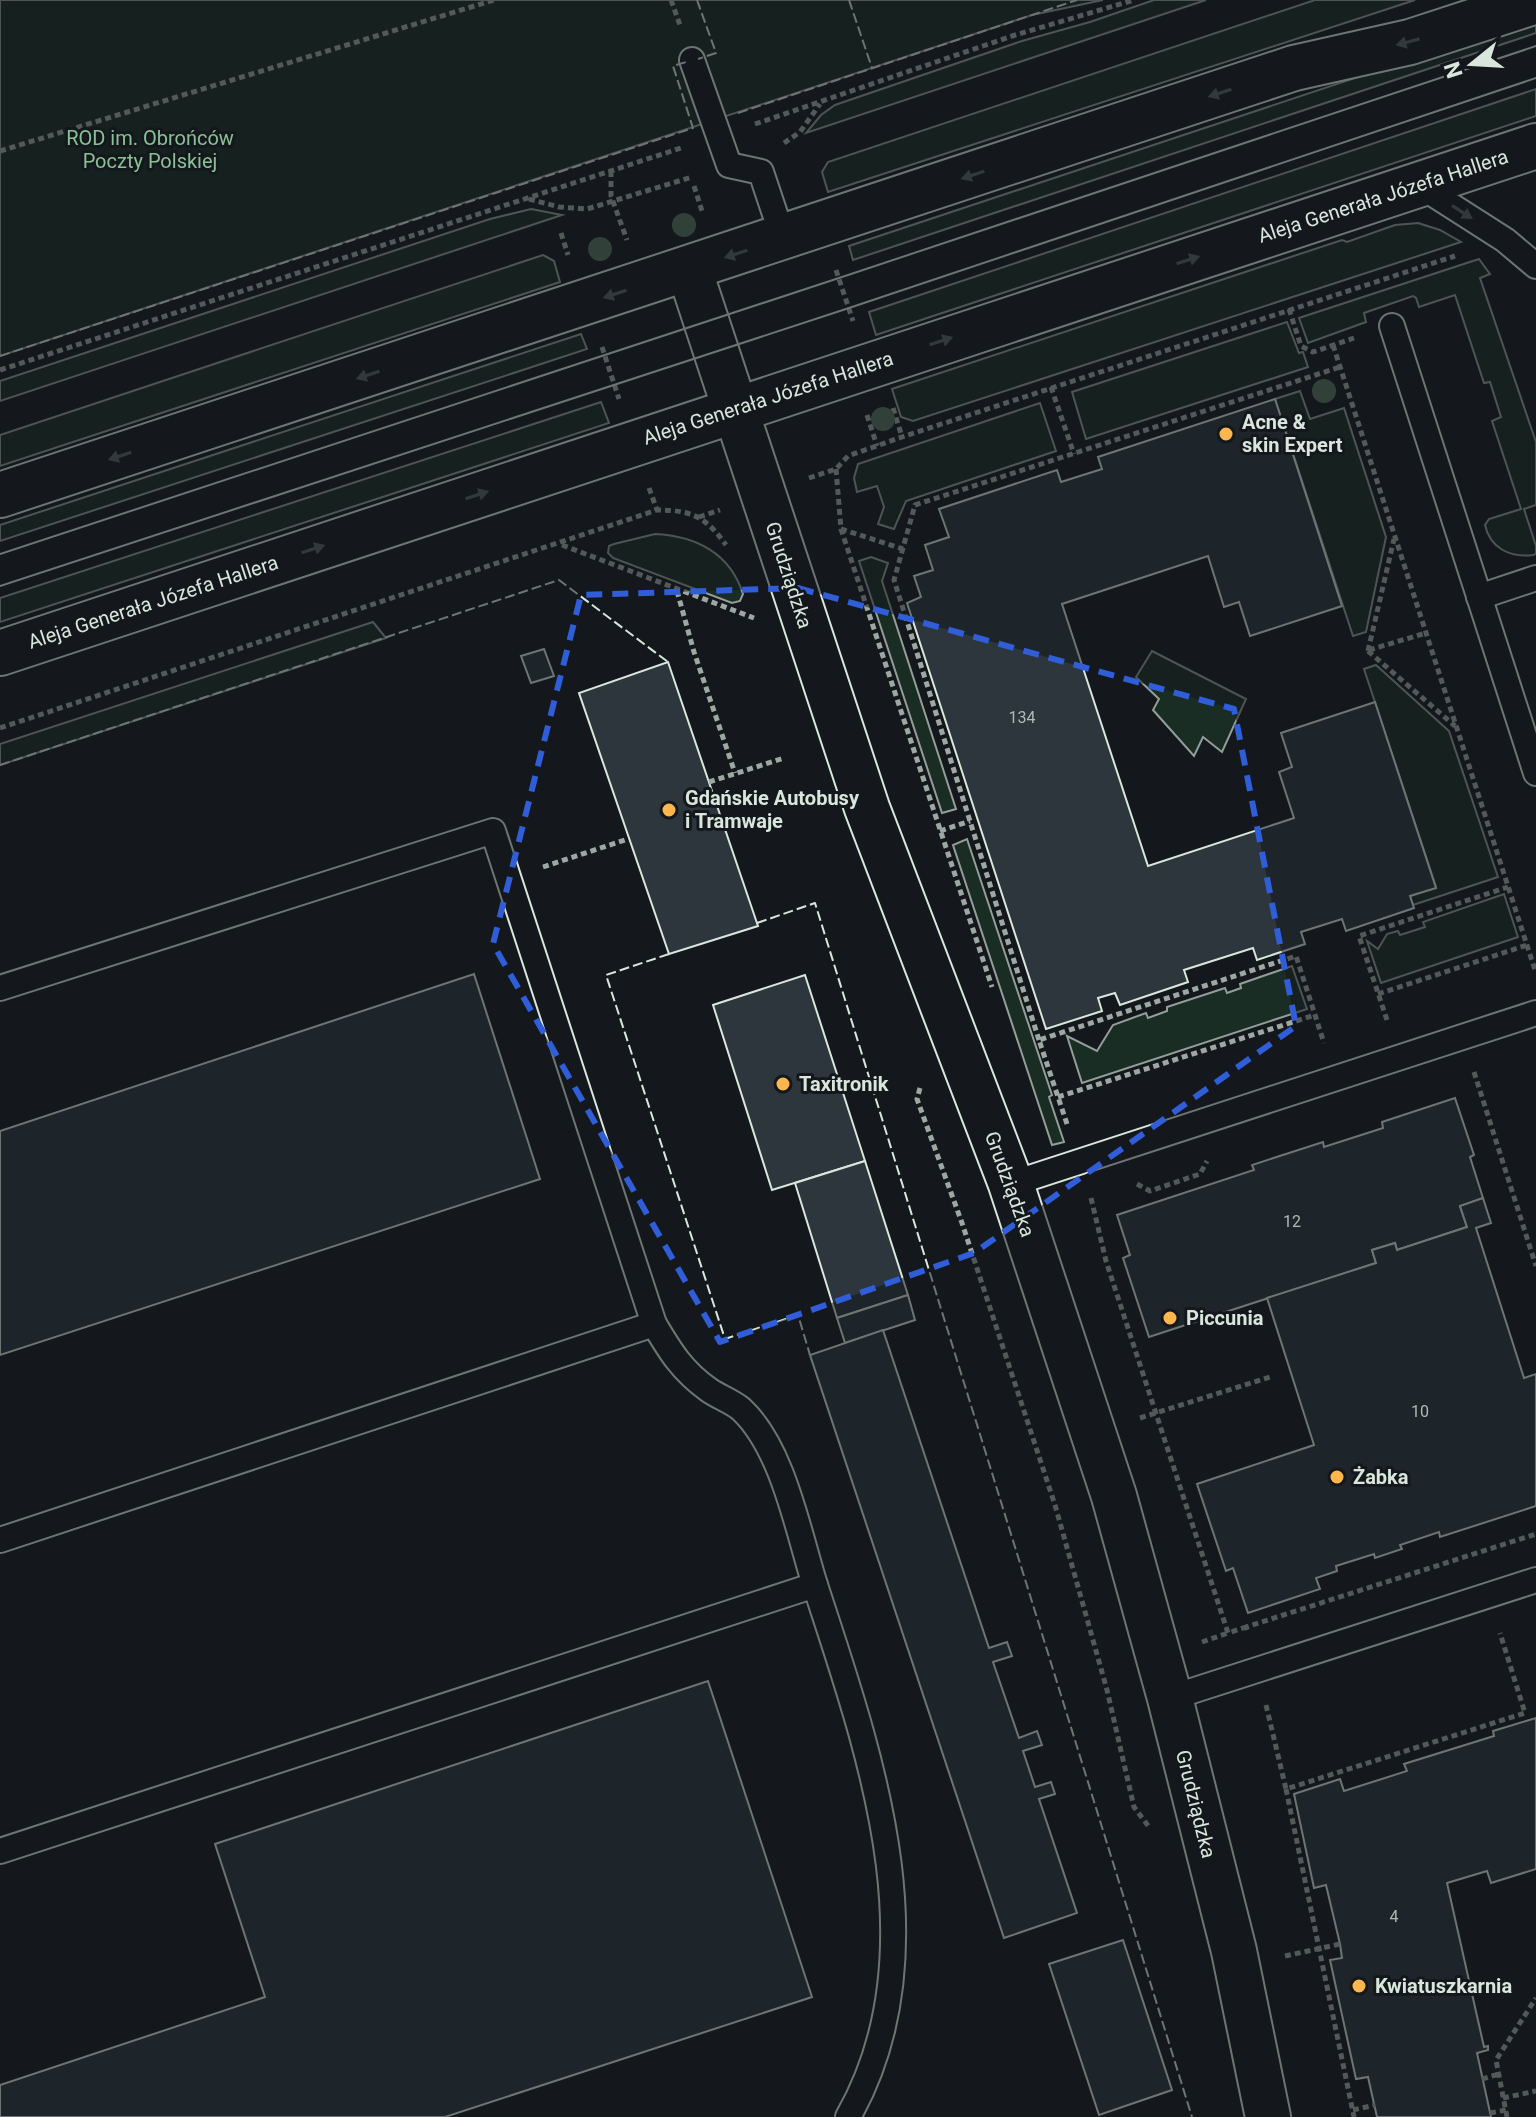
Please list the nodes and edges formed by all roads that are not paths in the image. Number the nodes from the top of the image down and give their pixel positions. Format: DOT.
graph roads {
  1 [pos="1536,1"];
  2 [pos="692,60"];
  3 [pos="1536,146"];
  4 [pos="1419,185"];
  5 [pos="802,232"];
  6 [pos="1536,266"];
  7 [pos="689,269"];
  8 [pos="1392,326"];
  9 [pos="734,409"];
  10 [pos="0,495"];
  11 [pos="1536,578"];
  12 [pos="1479,597"];
  13 [pos="0,653"];
  14 [pos="1536,773"];
  15 [pos="0,988"];
  16 [pos="1536,1013"];
  17 [pos="1011,1184"];
  18 [pos="654,1324"];
  19 [pos="0,1540"];
  20 [pos="1536,1580"];
  21 [pos="815,1585"];
  22 [pos="1170,1698"];
  23 [pos="0,1851"];
  24 [pos="848,2117"];
  25 [pos="1268,2117"];
  1 -- 5 [label="main road, one-way"];
  2 -- 5 [label="lane"];
  3 -- 4 [label="main road, Aleja Generała Józefa Hallera"];
  4 -- 6 [label="lane, one-way"];
  9 -- 4 [label="main road, Aleja Generała Józefa Hallera, one-way"];
  5 -- 7 [label="main road, one-way"];
  7 -- 9 [label="main road, Grudziądzka"];
  7 -- 10 [label="main road, one-way"];
  8 -- 12 [label="lane"];
  13 -- 9 [label="main road, Aleja Generała Józefa Hallera, one-way"];
  9 -- 17 [label="main road, Grudziądzka"];
  11 -- 12 [label="lane"];
  12 -- 14 [label="lane"];
  15 -- 18 [label="lane"];
  16 -- 17 [label="lane"];
  17 -- 22 [label="main road, Grudziądzka"];
  18 -- 19 [label="lane"];
  18 -- 21 [label="lane"];
  20 -- 22 [label="lane"];
  21 -- 23 [label="lane"];
  21 -- 24 [label="lane"];
  22 -- 25 [label="main road, Grudziądzka"];
}
